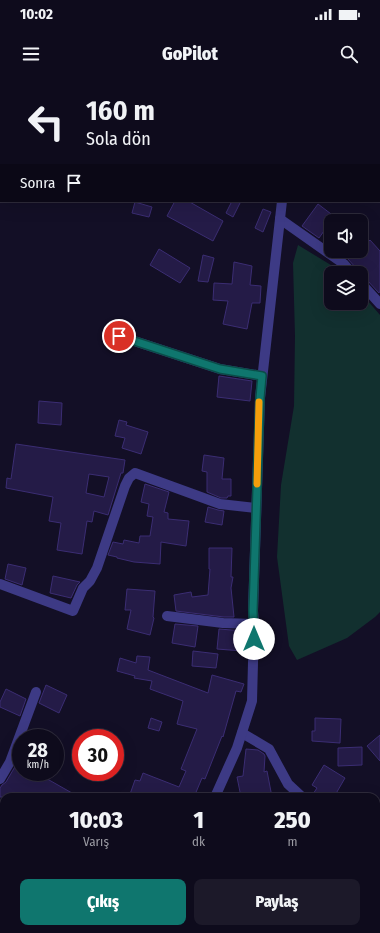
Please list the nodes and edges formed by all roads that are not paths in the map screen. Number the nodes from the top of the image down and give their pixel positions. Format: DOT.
graph roads {
  1 [pos="282,202"];
  2 [pos="280,219"];
  3 [pos="346,266"];
  4 [pos="368,291"];
  5 [pos="380,304"];
  6 [pos="119,336"];
  7 [pos="262,376"];
  8 [pos="256,508"];
  9 [pos="0,584"];
  10 [pos="168,616"];
  11 [pos="254,624"];
  12 [pos="36,692"];
  13 [pos="242,733"];
  14 [pos="0,779"];
  15 [pos="217,793"];
  16 [pos="298,793"];
  1 -- 2 [label="street"];
  2 -- 3 [label="street"];
  2 -- 7 [label="street"];
  4 -- 5 [label="street"];
  6 -- 7 [label="street"];
  7 -- 8 [label="street"];
  8 -- 9 [label="street"];
  8 -- 11 [label="street"];
  10 -- 11 [label="street"];
  11 -- 13 [label="street"];
  12 -- 14 [label="street"];
  13 -- 15 [label="street"];
  13 -- 16 [label="street"];
}
